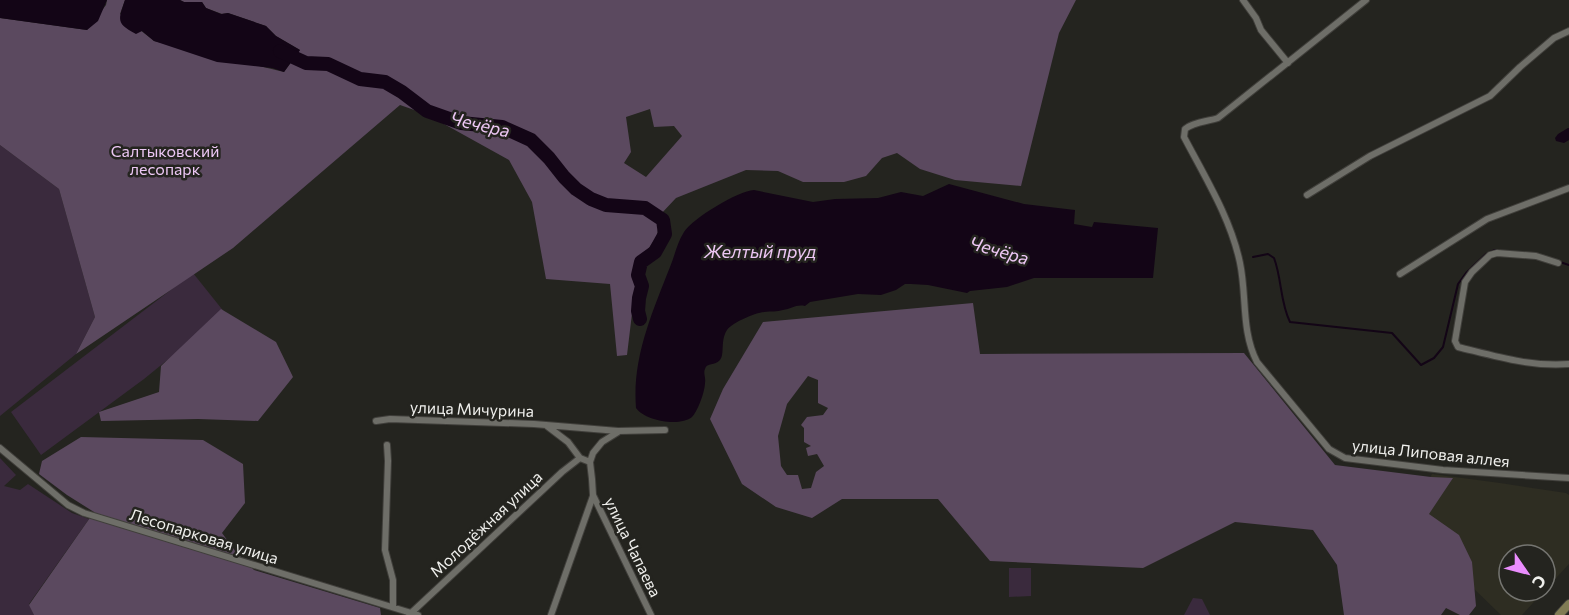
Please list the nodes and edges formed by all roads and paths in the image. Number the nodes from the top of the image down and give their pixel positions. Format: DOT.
graph roads {
  1 [pos="1243,0"];
  2 [pos="1366,0"];
  3 [pos="1569,31"];
  4 [pos="1288,63"];
  5 [pos="1569,188"];
  6 [pos="1307,195"];
  7 [pos="1558,263"];
  8 [pos="1400,274"];
  9 [pos="1569,364"];
  10 [pos="376,421"];
  11 [pos="546,425"];
  12 [pos="665,430"];
  13 [pos="618,431"];
  14 [pos="387,445"];
  15 [pos="0,448"];
  16 [pos="580,458"];
  17 [pos="590,462"];
  18 [pos="1569,478"];
  19 [pos="593,495"];
  20 [pos="1569,604"];
  21 [pos="393,607"];
  22 [pos="410,614"];
  23 [pos="418,615"];
  24 [pos="551,615"];
  25 [pos="651,615"];
  26 [pos="1559,615"];
  1 -- 4 [label="street"];
  2 -- 4 [label="street"];
  3 -- 6 [label="street"];
  4 -- 18 [label="street, улица Липовая аллея"];
  5 -- 8 [label="street"];
  7 -- 9 [label="street"];
  10 -- 11 [label="street, улица Мичурина"];
  11 -- 13 [label="street"];
  11 -- 16 [label="street, улица Мичурина"];
  12 -- 13 [label="street"];
  13 -- 17 [label="street"];
  14 -- 21 [label="street"];
  15 -- 21 [label="street, Лесопарковая улица"];
  16 -- 17 [label="street, улица Мичурина"];
  16 -- 22 [label="street, Молодёжная улица"];
  17 -- 19 [label="street, улица Чапаева"];
  19 -- 24 [label="street"];
  19 -- 25 [label="street, улица Чапаева"];
  20 -- 26 [label="main road"];
  21 -- 22 [label="street, Лесопарковая улица"];
  22 -- 23 [label="street, Лесопарковая улица"];
}
